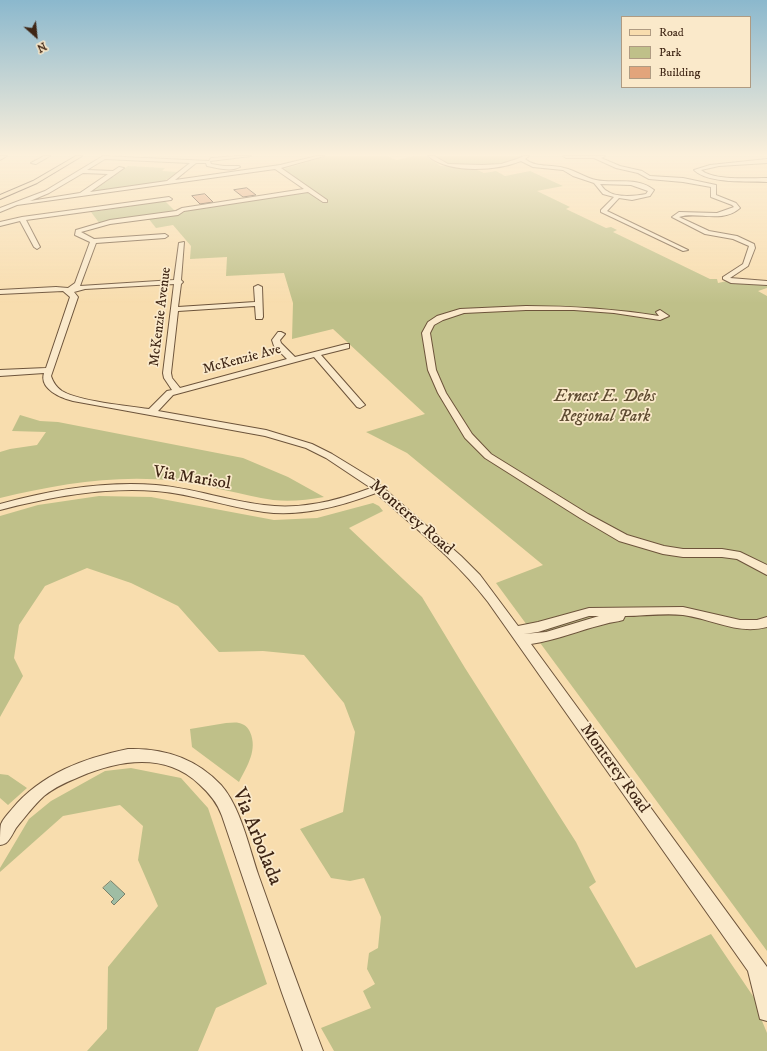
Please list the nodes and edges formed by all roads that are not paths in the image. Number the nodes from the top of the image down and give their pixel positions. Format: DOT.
graph roads {
  1 [pos="15,205"];
  2 [pos="138,205"];
  3 [pos="173,205"];
  4 [pos="609,205"];
  5 [pos="735,205"];
  6 [pos="0,210"];
  7 [pos="22,219"];
  8 [pos="0,224"];
  9 [pos="165,236"];
  10 [pos="93,242"];
  11 [pos="182,243"];
  12 [pos="37,247"];
  13 [pos="685,250"];
  14 [pos="179,282"];
  15 [pos="767,283"];
  16 [pos="258,287"];
  17 [pos="69,291"];
  18 [pos="0,292"];
  19 [pos="258,304"];
  20 [pos="175,309"];
  21 [pos="660,312"];
  22 [pos="259,317"];
  23 [pos="281,334"];
  24 [pos="346,346"];
  25 [pos="316,354"];
  26 [pos="293,360"];
  27 [pos="49,370"];
  28 [pos="0,373"];
  29 [pos="177,390"];
  30 [pos="360,404"];
  31 [pos="152,412"];
  32 [pos="378,490"];
  33 [pos="0,507"];
  34 [pos="767,571"];
  35 [pos="589,612"];
  36 [pos="683,612"];
  37 [pos="598,622"];
  38 [pos="767,622"];
  39 [pos="518,635"];
  40 [pos="0,838"];
  41 [pos="754,963"];
  42 [pos="767,982"];
  43 [pos="767,1012"];
  44 [pos="313,1051"];
  1 -- 6 [label="street"];
  2 -- 7 [label="street"];
  3 -- 10 [label="street"];
  4 -- 13 [label="street"];
  5 -- 15 [label="street"];
  7 -- 8 [label="street"];
  7 -- 12 [label="street"];
  9 -- 10 [label="street"];
  10 -- 17 [label="street"];
  11 -- 14 [label="street, McKenzie Avenue"];
  14 -- 17 [label="street"];
  14 -- 20 [label="street, McKenzie Avenue"];
  16 -- 19 [label="street"];
  17 -- 18 [label="street"];
  17 -- 27 [label="street"];
  19 -- 20 [label="street"];
  19 -- 22 [label="street"];
  20 -- 29 [label="street, McKenzie Avenue"];
  21 -- 34 [label="street"];
  23 -- 26 [label="street"];
  24 -- 25 [label="street, McKenzie Ave"];
  25 -- 26 [label="street, McKenzie Ave"];
  25 -- 30 [label="street"];
  26 -- 29 [label="street, McKenzie Ave"];
  27 -- 28 [label="street"];
  27 -- 31 [label="street, Monterey Road"];
  29 -- 31 [label="street, McKenzie Ave"];
  31 -- 32 [label="street, Monterey Road"];
  32 -- 33 [label="street, Via Marisol"];
  32 -- 39 [label="street, Monterey Road"];
  35 -- 36 [label="street"];
  35 -- 37 [label="street"];
  35 -- 39 [label="street"];
  36 -- 37 [label="street"];
  36 -- 38 [label="street"];
  37 -- 39 [label="street"];
  39 -- 41 [label="street, Monterey Road"];
  40 -- 44 [label="street, Via Arbolada"];
  41 -- 42 [label="street, Monterey Road"];
  41 -- 43 [label="street, Monterey Road"];
}
